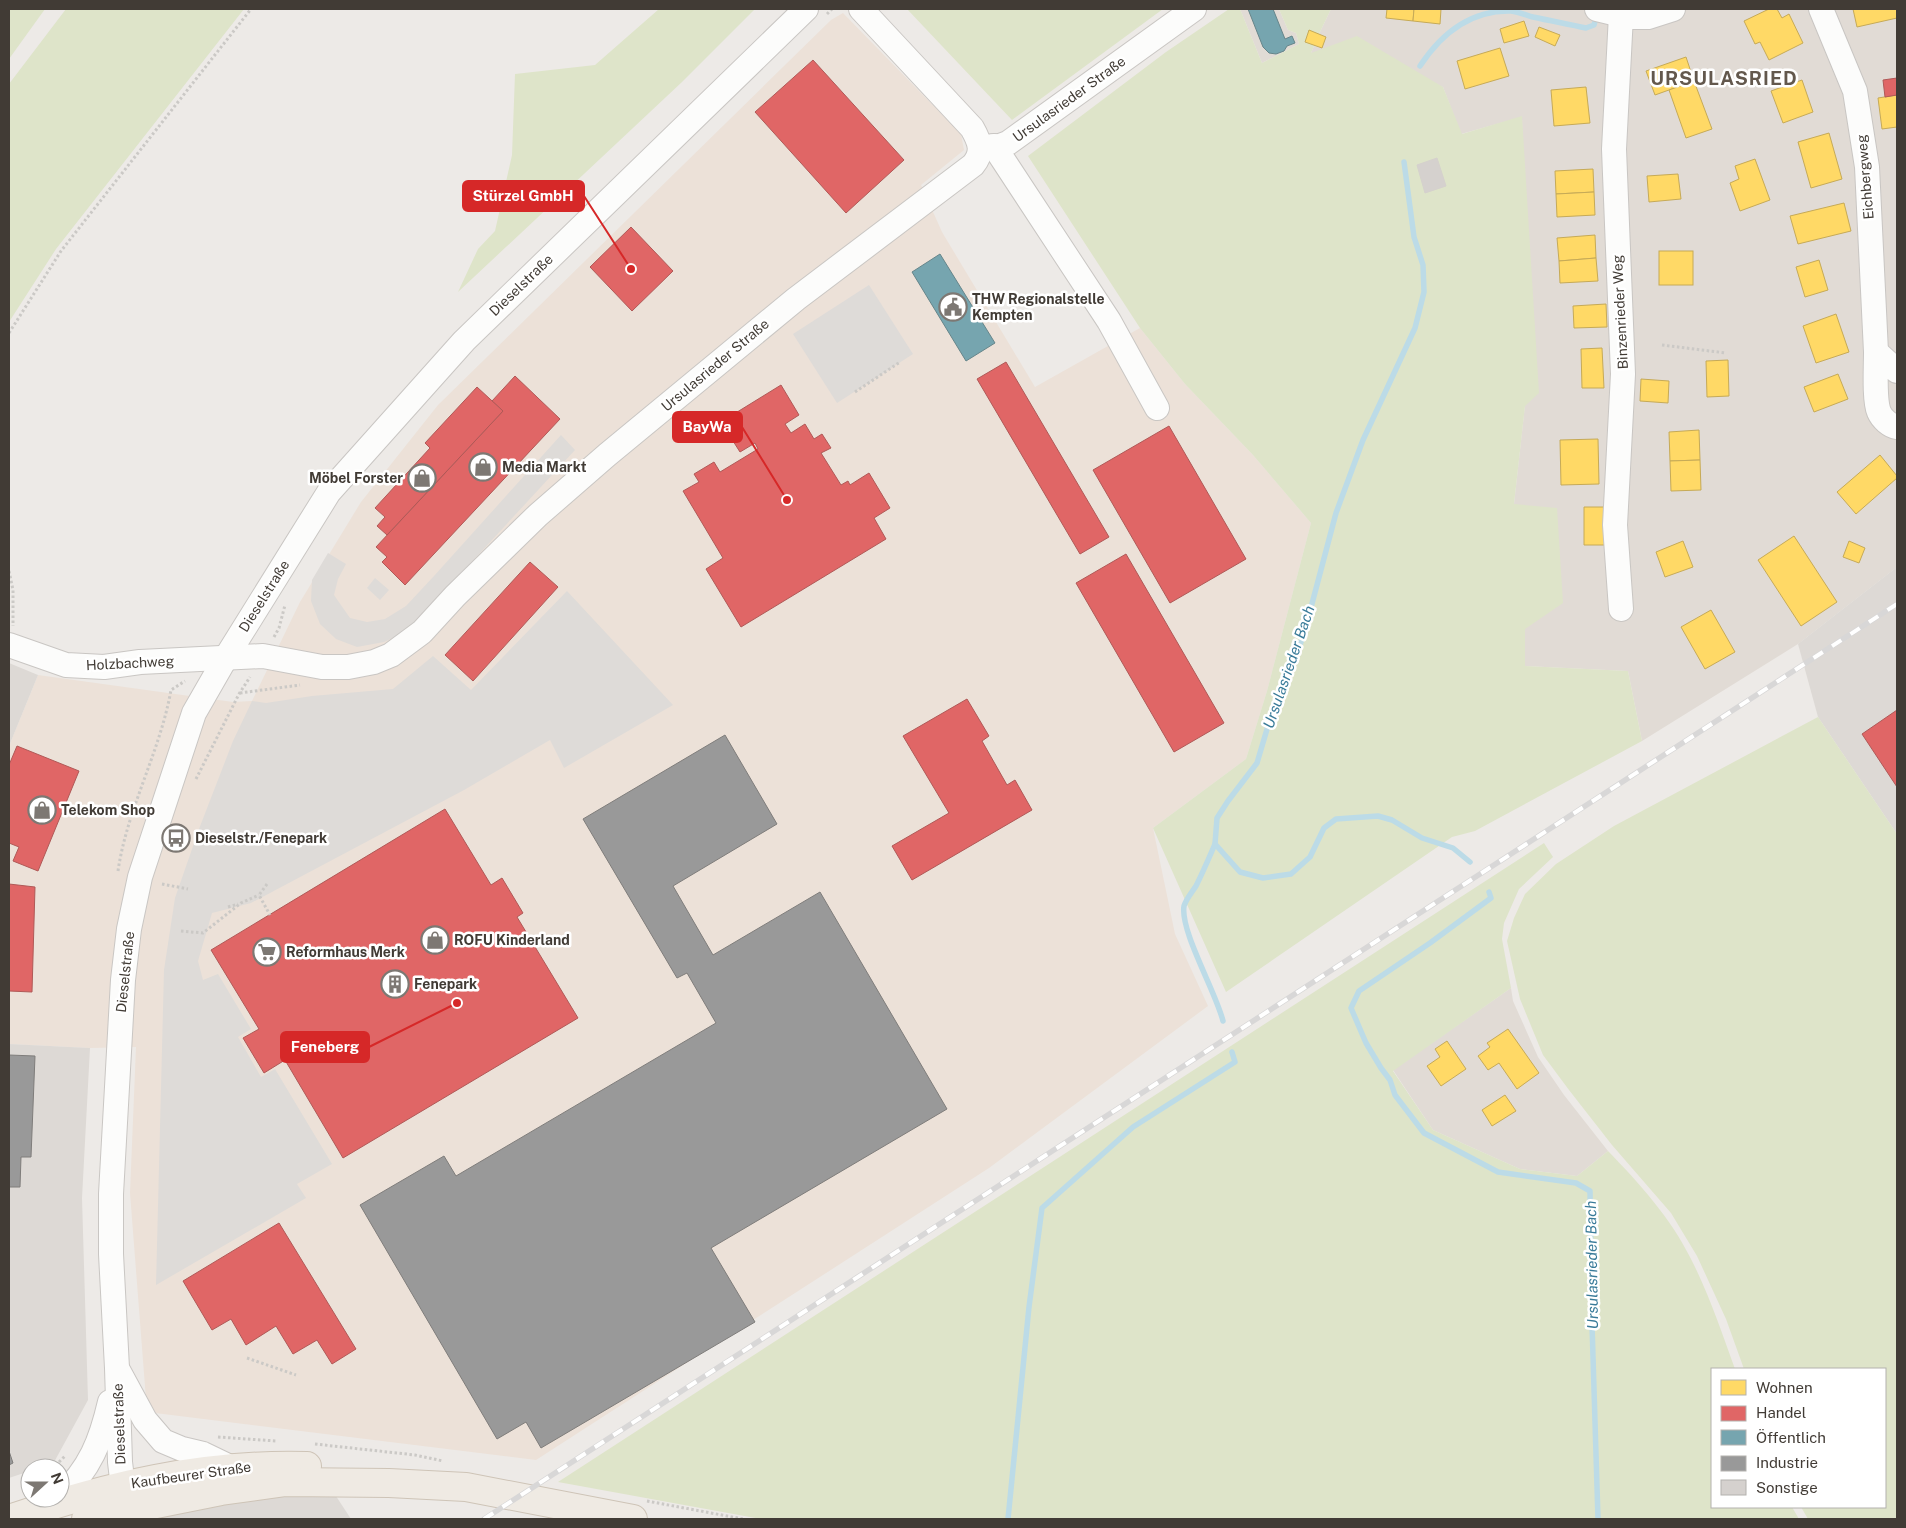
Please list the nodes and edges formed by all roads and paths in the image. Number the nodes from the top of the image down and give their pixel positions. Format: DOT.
graph roads {
  1 [pos="251,9"];
  2 [pos="832,9"];
  3 [pos="860,9"];
  4 [pos="1194,9"];
  5 [pos="1674,9"];
  6 [pos="1821,9"];
  7 [pos="816,12"];
  8 [pos="1608,12"];
  9 [pos="987,147"];
  10 [pos="9,333"];
  11 [pos="1662,345"];
  12 [pos="1876,352"];
  13 [pos="1726,353"];
  14 [pos="900,362"];
  15 [pos="1897,371"];
  16 [pos="855,392"];
  17 [pos="1157,408"];
  18 [pos="1897,427"];
  19 [pos="9,571"];
  20 [pos="285,604"];
  21 [pos="1622,609"];
  22 [pos="11,645"];
  23 [pos="263,656"];
  24 [pos="225,659"];
  25 [pos="239,694"];
  26 [pos="192,787"];
  27 [pos="164,875"];
  28 [pos="162,884"];
  29 [pos="267,884"];
  30 [pos="188,889"];
  31 [pos="158,892"];
  32 [pos="259,894"];
  33 [pos="241,903"];
  34 [pos="228,907"];
  35 [pos="270,914"];
  36 [pos="182,931"];
  37 [pos="247,1358"];
  38 [pos="117,1368"];
  39 [pos="296,1375"];
  40 [pos="230,1467"];
  41 [pos="70,1487"];
  42 [pos="466,1487"];
  43 [pos="70,1501"];
  44 [pos="124,1505"];
  45 [pos="37,1508"];
  46 [pos="9,1519"];
  47 [pos="86,1519"];
  48 [pos="633,1519"];
  1 -- 10 [label="path"];
  2 -- 7 [label="path"];
  3 -- 9 [label="street"];
  4 -- 9 [label="street, Ursulasrieder Straße"];
  5 -- 8 [label="street"];
  6 -- 12 [label="street, Eichbergweg"];
  7 -- 24 [label="street, Dieselstraße"];
  8 -- 21 [label="street, Binzenrieder Weg"];
  9 -- 17 [label="street"];
  9 -- 23 [label="street, Ursulasrieder Straße"];
  11 -- 13 [label="path"];
  12 -- 15 [label="street"];
  12 -- 18 [label="street, Eichbergweg"];
  14 -- 16 [label="path"];
  19 -- 22 [label="path"];
  20 -- 23 [label="path"];
  22 -- 24 [label="street, Holzbachweg"];
  23 -- 24 [label="street, Ursulasrieder Straße"];
  24 -- 38 [label="street, Dieselstraße"];
  25 -- 26 [label="path"];
  27 -- 28 [label="path"];
  28 -- 30 [label="path"];
  28 -- 31 [label="path"];
  29 -- 32 [label="path"];
  32 -- 33 [label="path"];
  32 -- 35 [label="path"];
  33 -- 34 [label="path"];
  33 -- 36 [label="path"];
  37 -- 39 [label="path"];
  38 -- 40 [label="street, Dieselstraße"];
  38 -- 41 [label="street, Dieselstraße"];
  38 -- 44 [label="street, Dieselstraße"];
  40 -- 42 [label="main road, Kaufbeurer Straße"];
  40 -- 44 [label="main road, Kaufbeurer Straße"];
  42 -- 44 [label="main road, Kaufbeurer Straße"];
  42 -- 48 [label="main road, Kaufbeurer Straße"];
  43 -- 44 [label="main road, Kaufbeurer Straße"];
  44 -- 47 [label="main road, Kaufbeurer Straße"];
  45 -- 46 [label="main road, Kaufbeurer Straße"];
}
